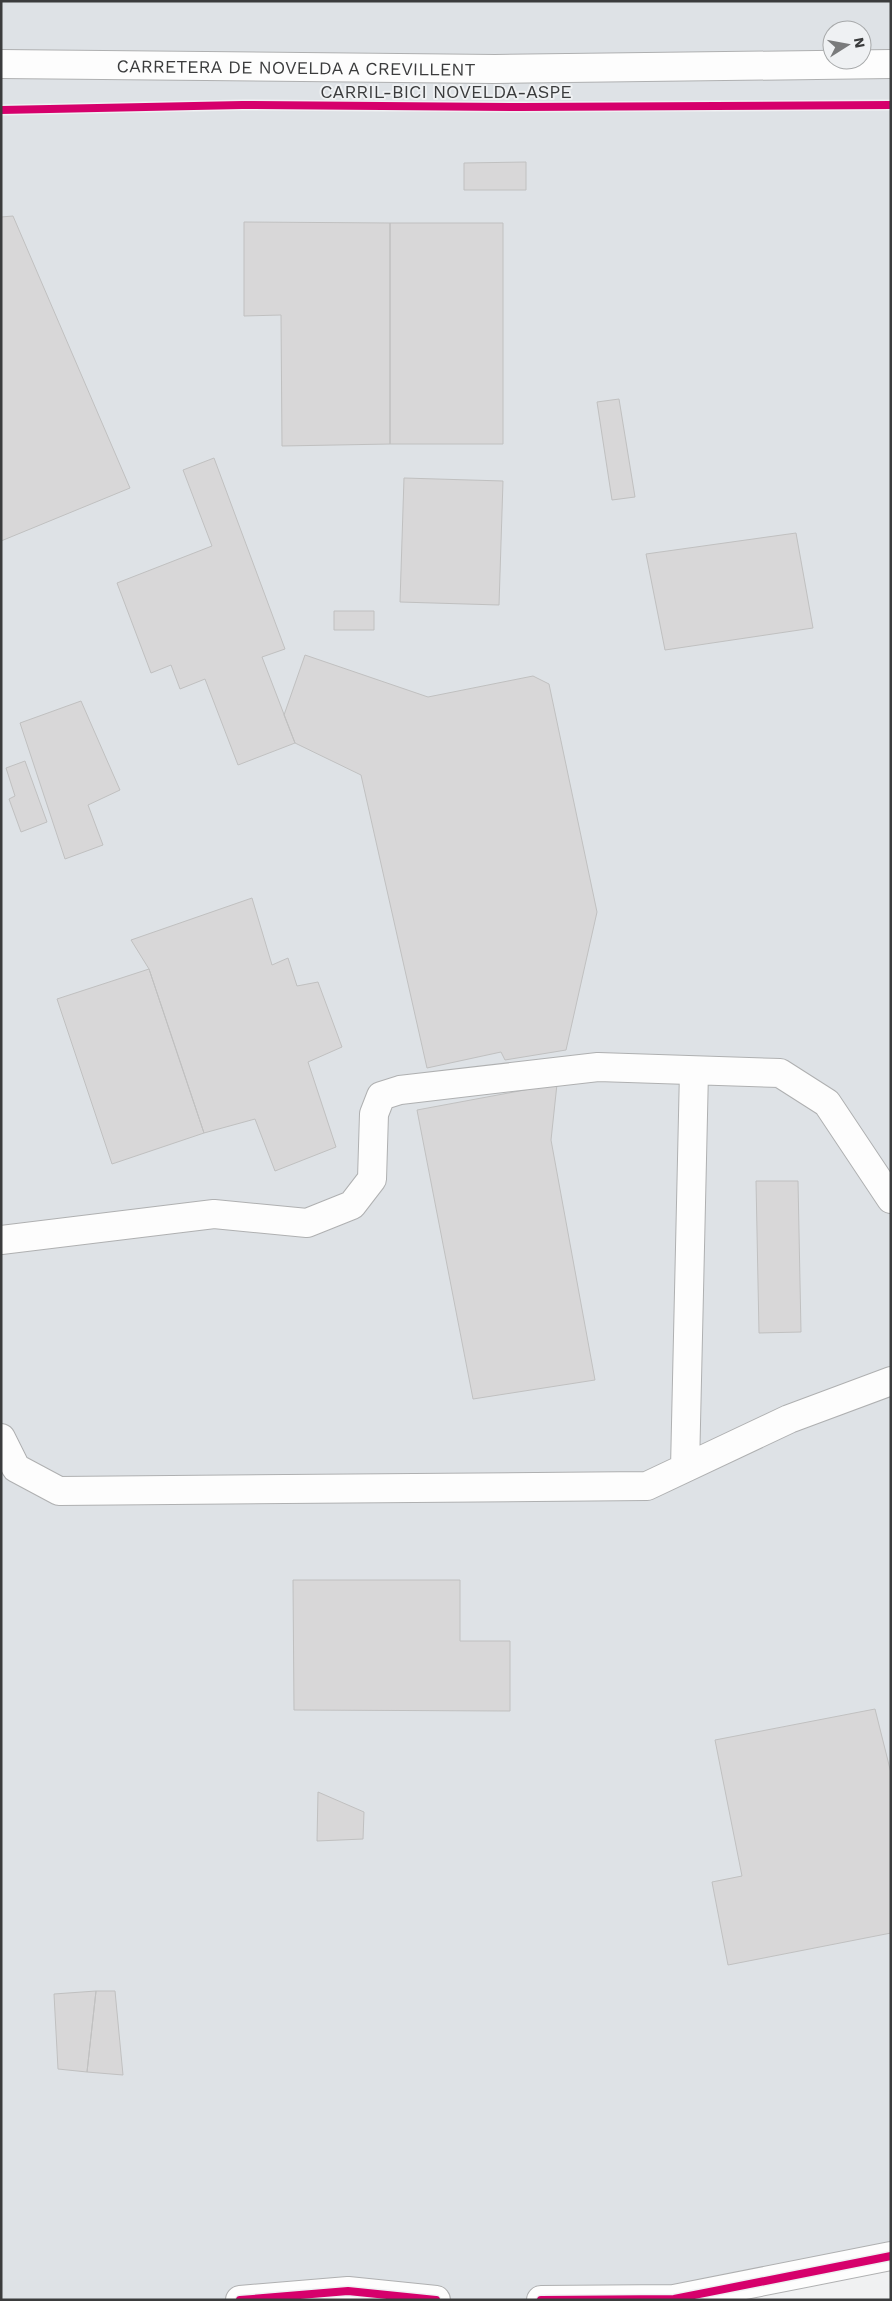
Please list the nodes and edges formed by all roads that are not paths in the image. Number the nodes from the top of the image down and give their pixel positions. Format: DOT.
graph roads {
  1 [pos="1,64"];
  2 [pos="891,64"];
  3 [pos="694,1071"];
  4 [pos="891,1199"];
  5 [pos="1,1240"];
  6 [pos="891,1380"];
  7 [pos="1,1438"];
  8 [pos="685,1468"];
  9 [pos="891,2256"];
  10 [pos="240,2300"];
  11 [pos="436,2300"];
  12 [pos="541,2300"];
  1 -- 2 [label="main road, CARRETERA DE NOVELDA A CREVILLENT"];
  3 -- 4 [label="main road"];
  3 -- 5 [label="main road"];
  3 -- 8 [label="main road"];
  6 -- 8 [label="main road"];
  7 -- 8 [label="main road"];
  9 -- 12 [label="main road"];
  10 -- 11 [label="main road"];
}
